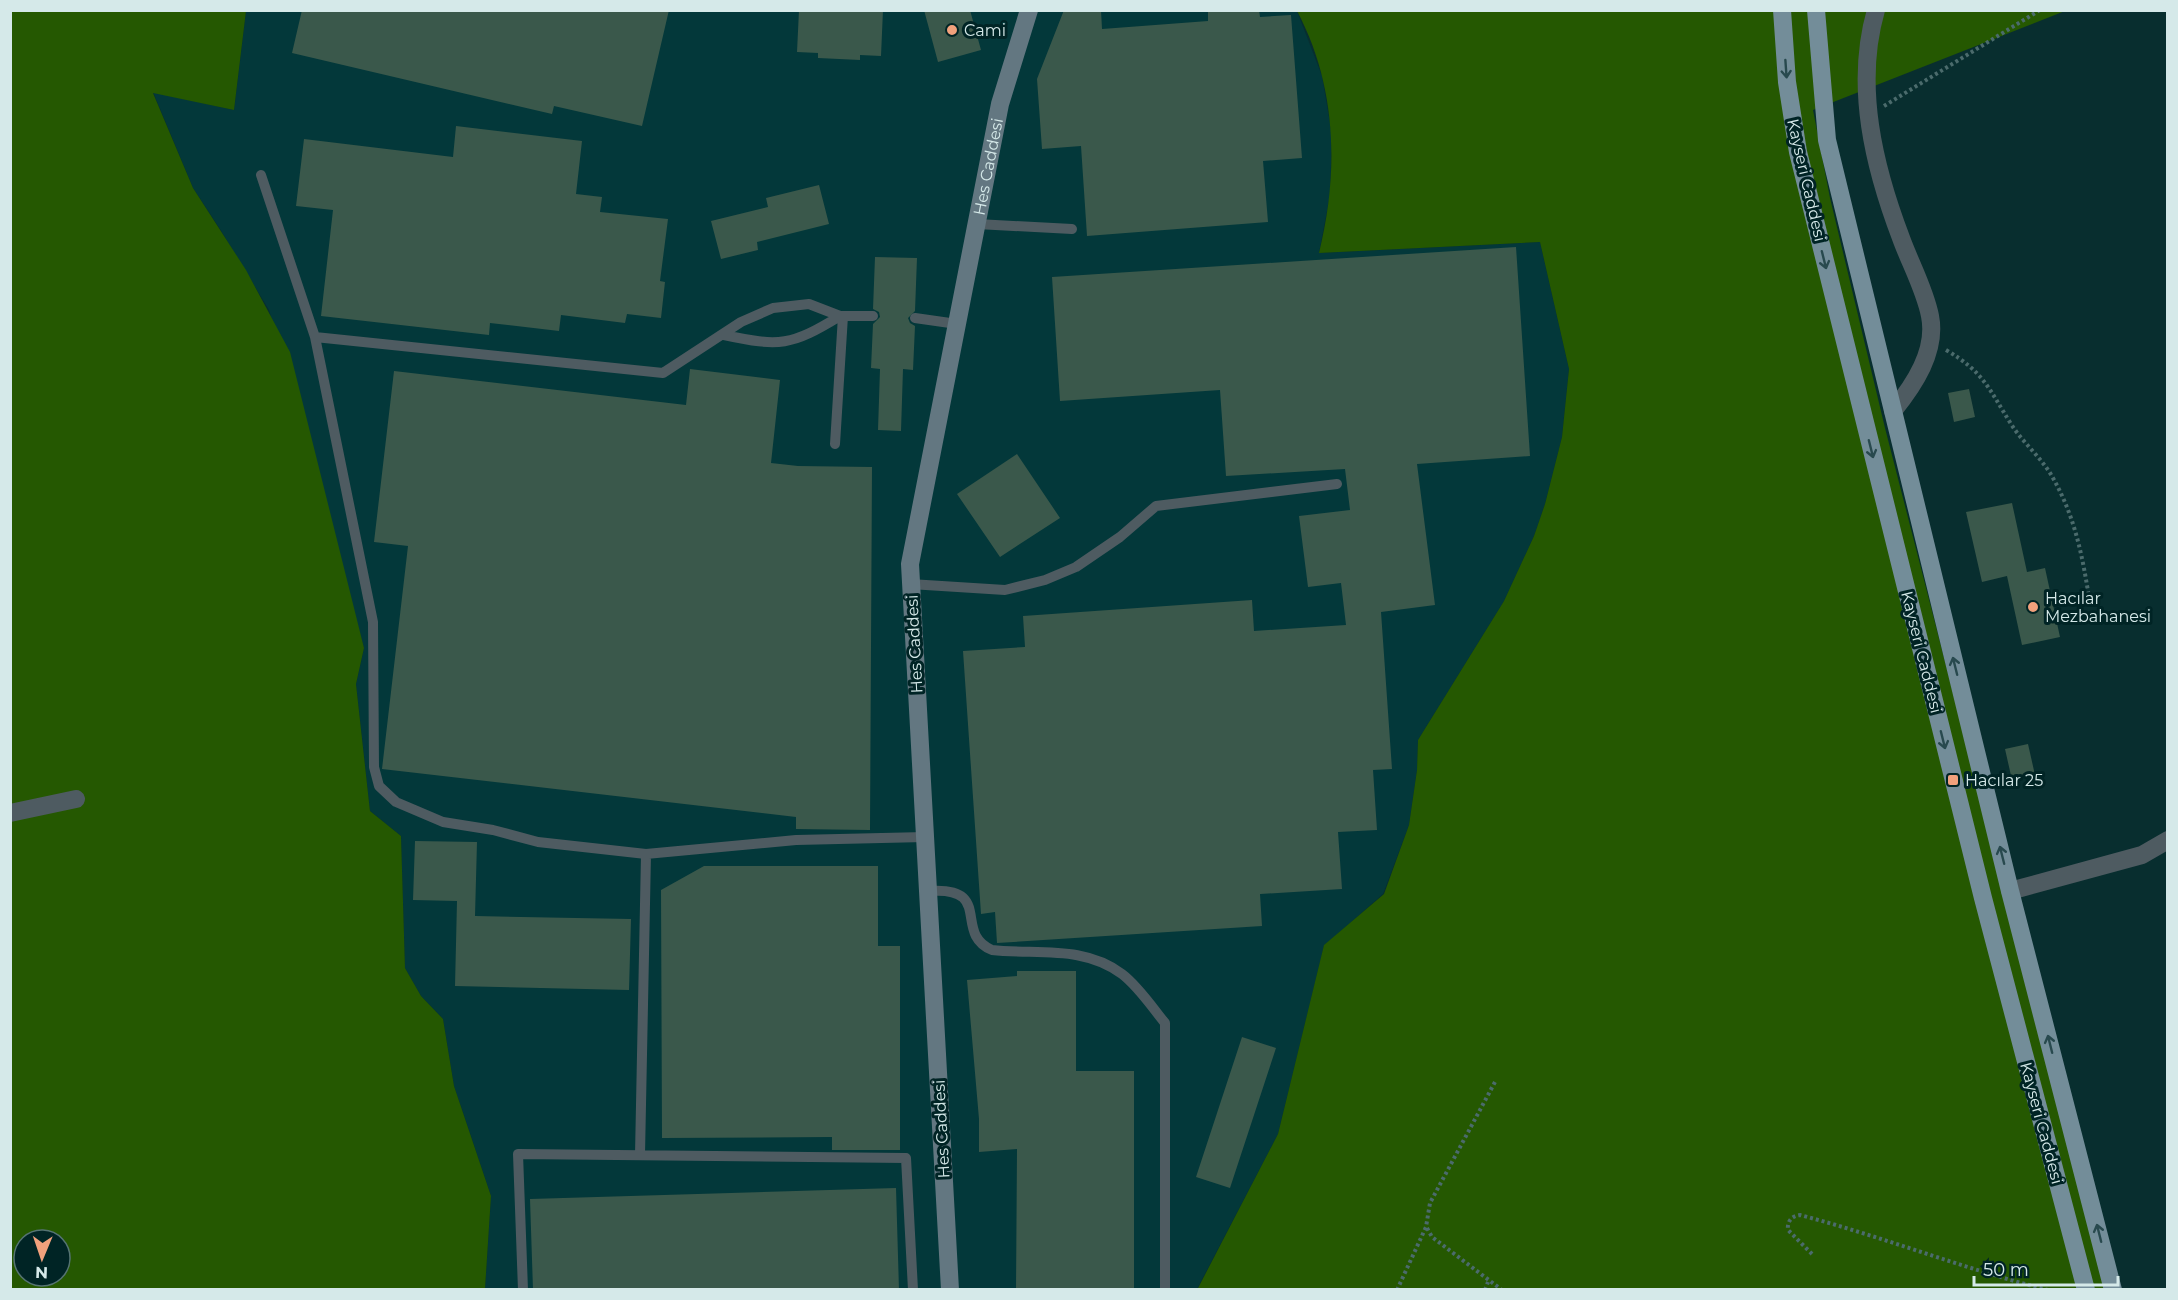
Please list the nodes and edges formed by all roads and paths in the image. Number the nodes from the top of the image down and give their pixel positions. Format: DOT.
graph roads {
  1 [pos="1029,10"];
  2 [pos="1782,10"];
  3 [pos="1816,10"];
  4 [pos="1876,10"];
  5 [pos="2040,10"];
  6 [pos="1868,116"];
  7 [pos="261,175"];
  8 [pos="977,224"];
  9 [pos="1072,229"];
  10 [pos="842,316"];
  11 [pos="873,316"];
  12 [pos="915,318"];
  13 [pos="957,324"];
  14 [pos="724,335"];
  15 [pos="315,337"];
  16 [pos="1929,340"];
  17 [pos="1893,411"];
  18 [pos="835,444"];
  19 [pos="1337,484"];
  20 [pos="910,584"];
  21 [pos="2090,604"];
  22 [pos="76,799"];
  23 [pos="10,813"];
  24 [pos="925,837"];
  25 [pos="2166,843"];
  26 [pos="646,854"];
  27 [pos="928,891"];
  28 [pos="2010,891"];
  29 [pos="1983,898"];
  30 [pos="1495,1082"];
  31 [pos="640,1155"];
  32 [pos="1426,1227"];
  33 [pos="1812,1254"];
  34 [pos="1488,1282"];
  35 [pos="523,1290"];
  36 [pos="913,1290"];
  37 [pos="950,1290"];
  38 [pos="1165,1290"];
  39 [pos="1396,1290"];
  40 [pos="1485,1290"];
  41 [pos="1502,1290"];
  42 [pos="2048,1290"];
  43 [pos="2086,1290"];
  44 [pos="2113,1290"];
  1 -- 8 [label="street, Hes Caddesi"];
  2 -- 29 [label="main road, Kayseri Caddesi, one-way"];
  3 -- 17 [label="main road, Kayseri Caddesi"];
  4 -- 6 [label="street"];
  5 -- 6 [label="path"];
  6 -- 16 [label="street"];
  7 -- 15 [label="lane"];
  8 -- 9 [label="lane"];
  8 -- 13 [label="street, Hes Caddesi"];
  10 -- 11 [label="lane"];
  10 -- 14 [label="lane"];
  10 -- 14 [label="lane"];
  10 -- 18 [label="lane"];
  12 -- 13 [label="lane"];
  13 -- 20 [label="street, Hes Caddesi"];
  14 -- 15 [label="lane"];
  15 -- 26 [label="lane"];
  16 -- 17 [label="street"];
  16 -- 21 [label="path"];
  28 -- 17 [label="main road, Kayseri Caddesi, one-way"];
  19 -- 20 [label="lane"];
  20 -- 24 [label="street, Hes Caddesi"];
  22 -- 23 [label="street"];
  24 -- 26 [label="lane"];
  24 -- 27 [label="street, Hes Caddesi"];
  25 -- 28 [label="street"];
  26 -- 31 [label="lane"];
  27 -- 37 [label="street, Hes Caddesi"];
  27 -- 38 [label="lane"];
  28 -- 29 [label="main road"];
  44 -- 28 [label="main road, Kayseri Caddesi, one-way"];
  29 -- 43 [label="main road, Kayseri Caddesi"];
  30 -- 32 [label="path"];
  31 -- 35 [label="lane"];
  31 -- 36 [label="lane"];
  32 -- 34 [label="path"];
  32 -- 39 [label="path"];
  33 -- 42 [label="path"];
  34 -- 40 [label="path"];
  34 -- 41 [label="path"];
}
